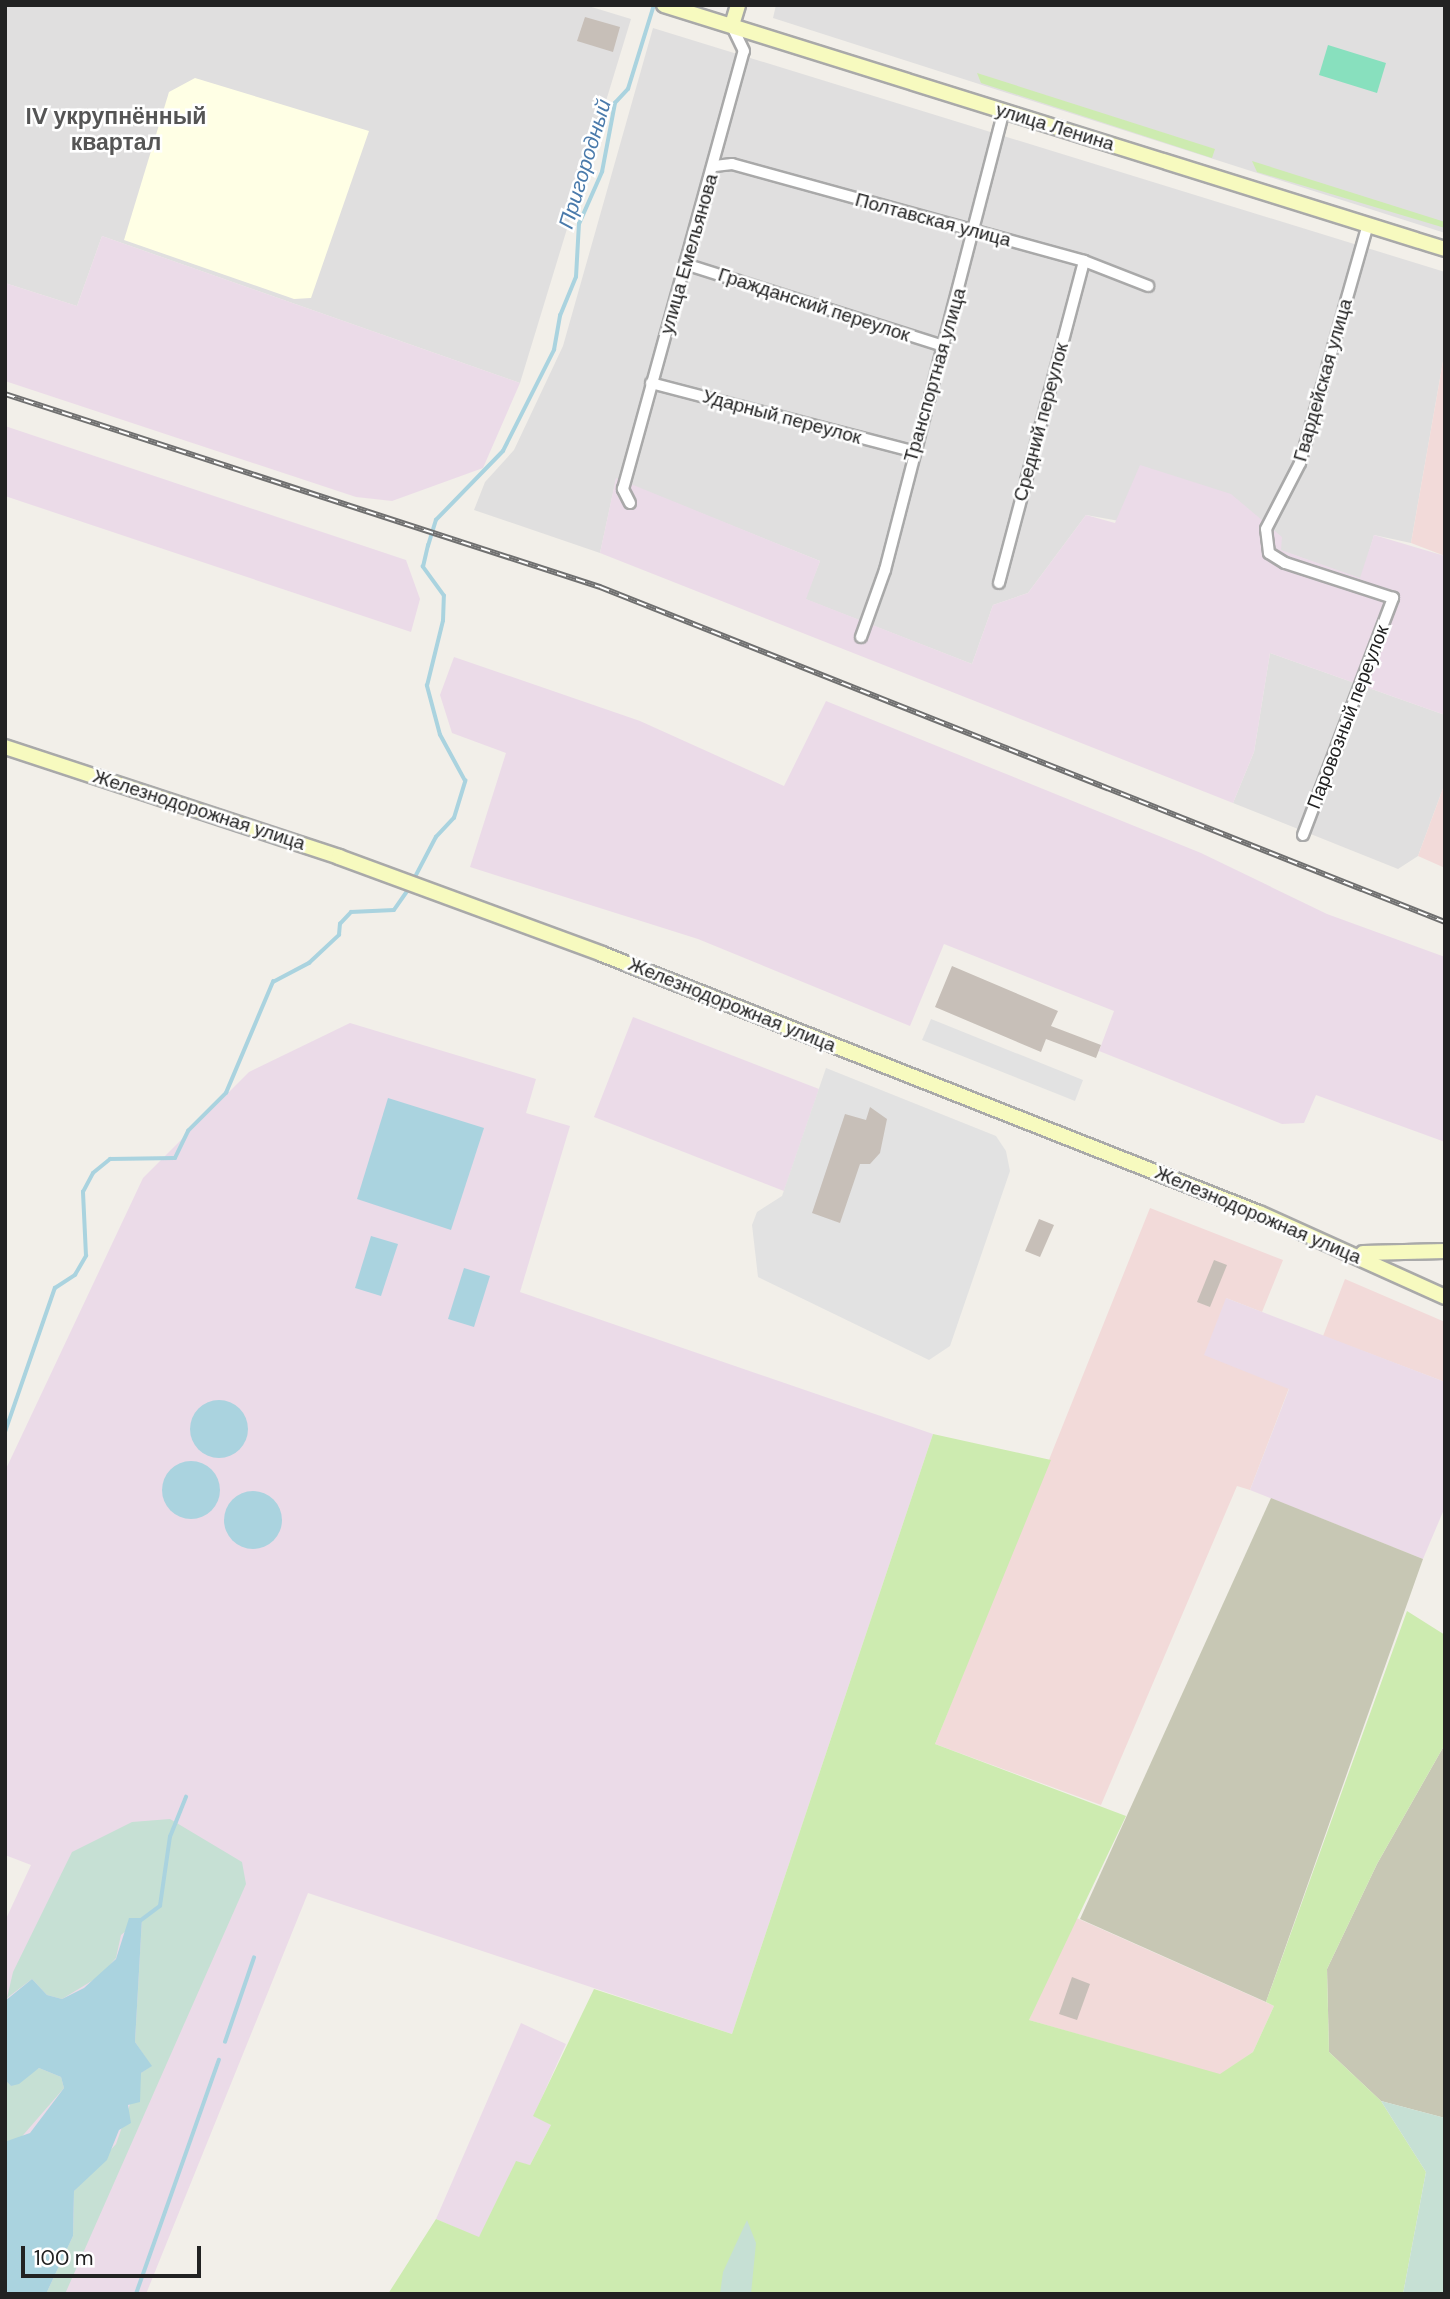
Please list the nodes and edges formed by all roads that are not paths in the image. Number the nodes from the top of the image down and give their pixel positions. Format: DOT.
graph roads {
  1 [pos="738,5"];
  2 [pos="666,6"];
  3 [pos="732,25"];
  4 [pos="1004,111"];
  5 [pos="715,166"];
  6 [pos="1368,225"];
  7 [pos="975,233"];
  8 [pos="1445,249"];
  9 [pos="1084,261"];
  10 [pos="685,264"];
  11 [pos="1148,286"];
  12 [pos="943,346"];
  13 [pos="651,383"];
  14 [pos="912,451"];
  15 [pos="630,503"];
  16 [pos="999,583"];
  17 [pos="1393,598"];
  18 [pos="860,637"];
  19 [pos="5,747"];
  20 [pos="1303,835"];
  21 [pos="1349,1251"];
  22 [pos="1445,1251"];
  23 [pos="1445,1297"];
  1 -- 3 [label="main road"];
  2 -- 3 [label="main road, улица Ленина"];
  3 -- 4 [label="main road, улица Ленина"];
  3 -- 5 [label="street, улица Емельянова"];
  4 -- 6 [label="main road, улица Ленина"];
  4 -- 7 [label="street, Транспортная улица"];
  5 -- 7 [label="street, Полтавская улица"];
  5 -- 10 [label="street, улица Емельянова"];
  6 -- 8 [label="main road, улица Ленина"];
  6 -- 17 [label="street, Гвардейская улица"];
  7 -- 9 [label="street, Полтавская улица"];
  7 -- 12 [label="street, Транспортная улица"];
  9 -- 11 [label="street, Полтавская улица"];
  9 -- 16 [label="street, Средний переулок"];
  10 -- 12 [label="street, Гражданский переулок"];
  10 -- 13 [label="street, улица Емельянова"];
  12 -- 14 [label="street, Транспортная улица"];
  13 -- 14 [label="street, Ударный переулок"];
  13 -- 15 [label="street, улица Емельянова"];
  14 -- 18 [label="street, Транспортная улица"];
  17 -- 20 [label="street, Паровозный переулок"];
  19 -- 21 [label="main road, Железнодорожная улица"];
  21 -- 22 [label="main road"];
  21 -- 23 [label="main road, Железнодорожная улица"];
}
